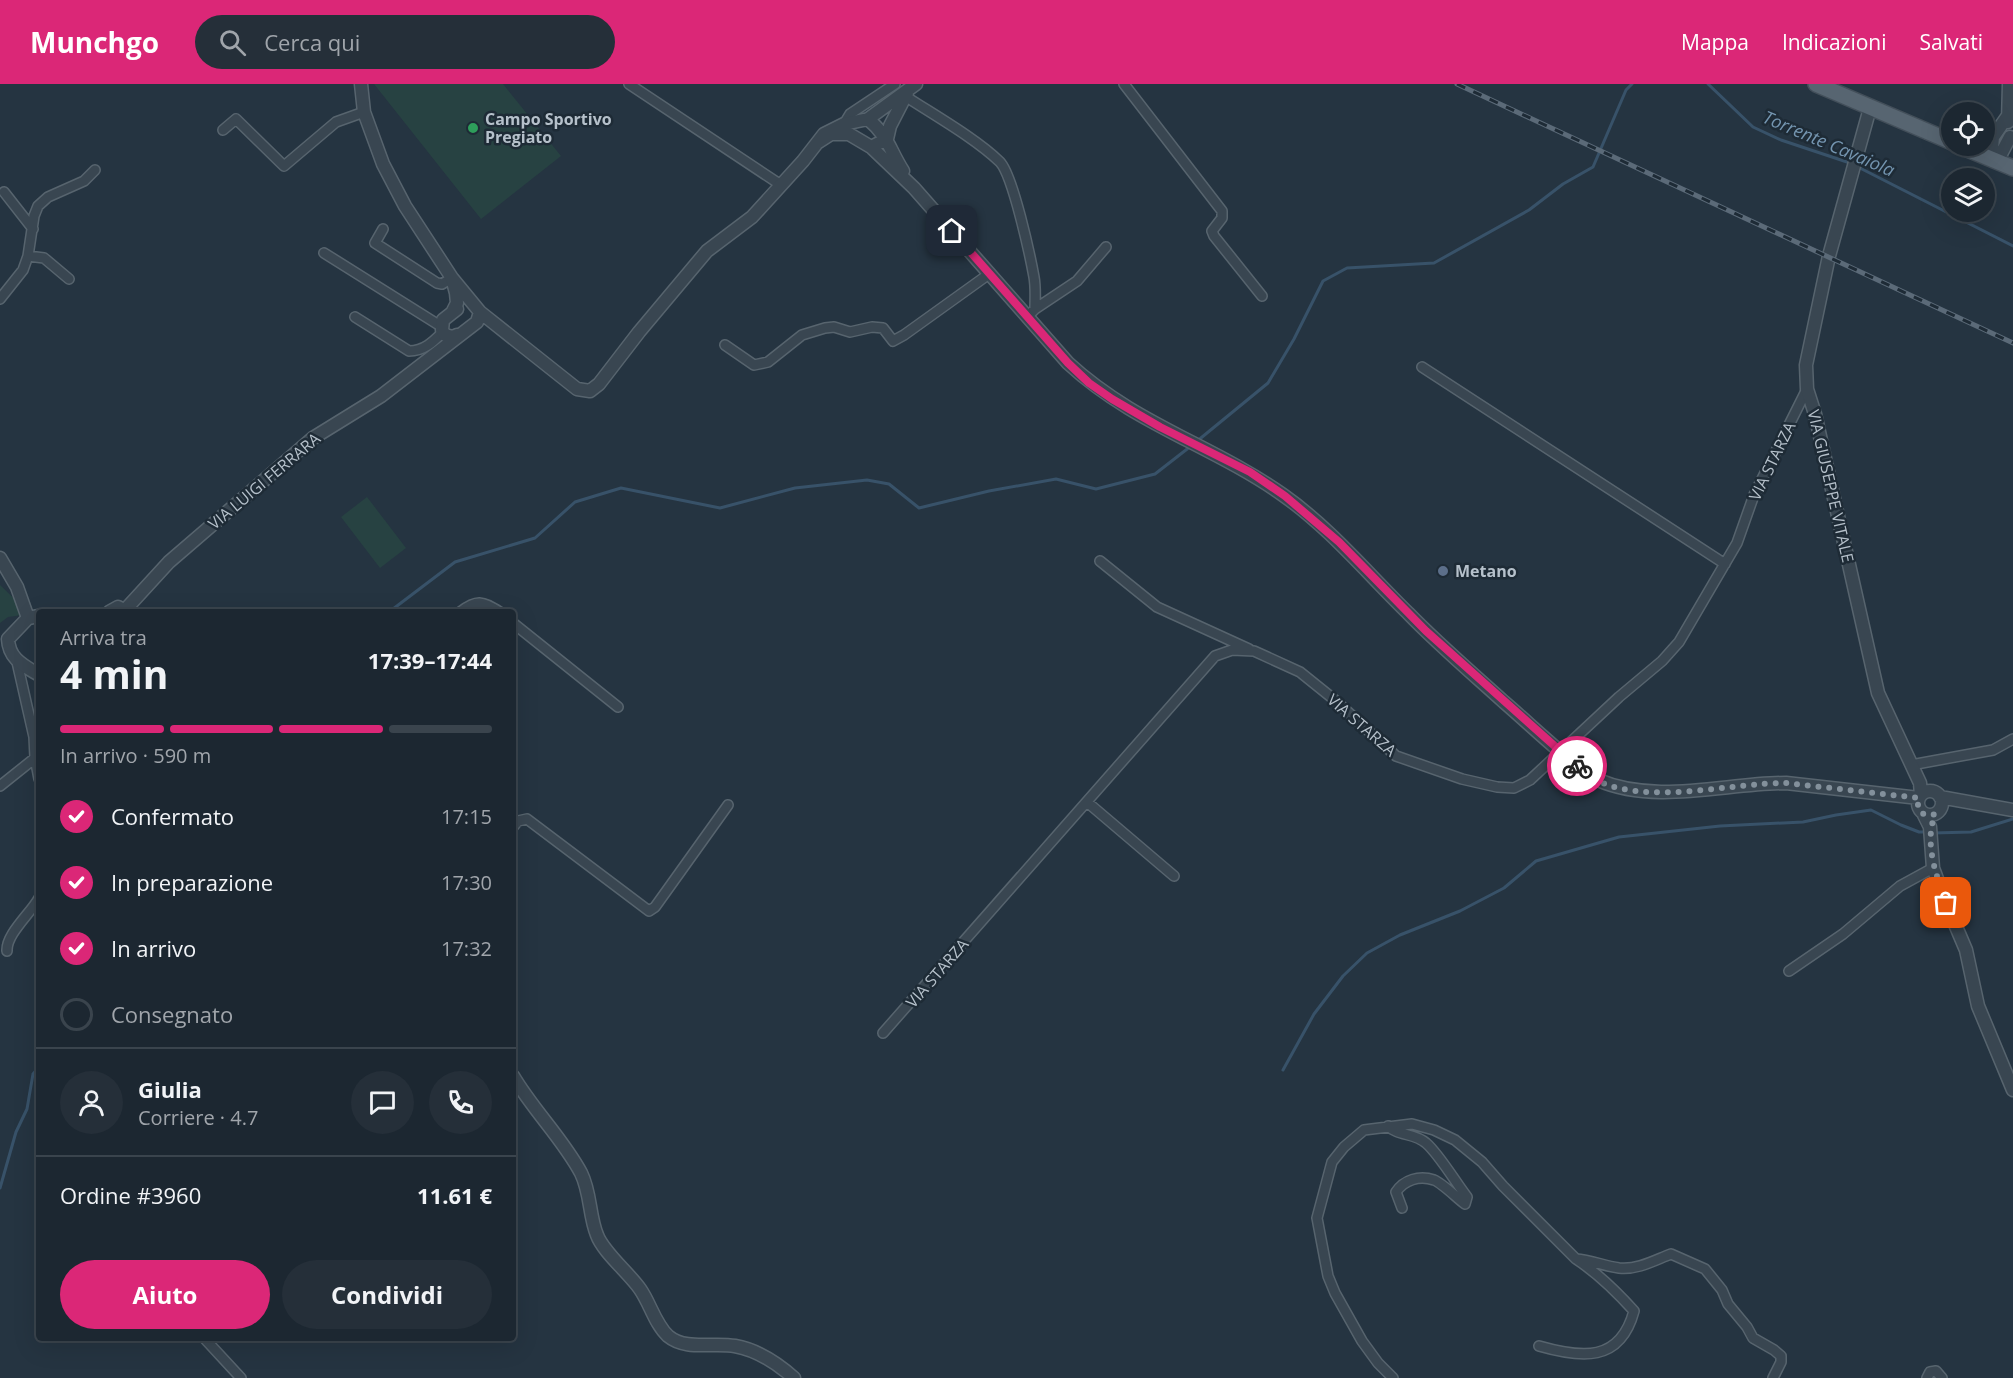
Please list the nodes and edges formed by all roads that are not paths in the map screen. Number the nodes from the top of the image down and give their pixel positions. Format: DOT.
graph roads {
  1 [pos="361,84"];
  2 [pos="629,84"];
  3 [pos="895,84"];
  4 [pos="1124,84"];
  5 [pos="1816,84"];
  6 [pos="2009,84"];
  7 [pos="910,90"];
  8 [pos="863,104"];
  9 [pos="1870,108"];
  10 [pos="364,112"];
  11 [pos="2007,117"];
  12 [pos="868,119"];
  13 [pos="846,129"];
  14 [pos="223,130"];
  15 [pos="1997,130"];
  16 [pos="1941,137"];
  17 [pos="888,139"];
  18 [pos="2012,140"];
  19 [pos="871,147"];
  20 [pos="1984,156"];
  21 [pos="1991,159"];
  22 [pos="2013,168"];
  23 [pos="95,170"];
  24 [pos="781,184"];
  25 [pos="914,188"];
  26 [pos="4,192"];
  27 [pos="33,229"];
  28 [pos="383,229"];
  29 [pos="1106,246"];
  30 [pos="324,253"];
  31 [pos="28,256"];
  32 [pos="989,274"];
  33 [pos="452,278"];
  34 [pos="69,279"];
  35 [pos="1262,296"];
  36 [pos="0,299"];
  37 [pos="476,308"];
  38 [pos="1031,313"];
  39 [pos="355,317"];
  40 [pos="470,327"];
  41 [pos="445,328"];
  42 [pos="502,331"];
  43 [pos="725,345"];
  44 [pos="1422,367"];
  45 [pos="1807,388"];
  46 [pos="0,558"];
  47 [pos="1100,561"];
  48 [pos="1725,564"];
  49 [pos="129,609"];
  50 [pos="464,609"];
  51 [pos="495,609"];
  52 [pos="34,617"];
  53 [pos="516,625"];
  54 [pos="1254,651"];
  55 [pos="17,662"];
  56 [pos="36,673"];
  57 [pos="618,707"];
  58 [pos="2013,739"];
  59 [pos="1560,752"];
  60 [pos="35,758"];
  61 [pos="36,763"];
  62 [pos="0,786"];
  63 [pos="1883,794"];
  64 [pos="1925,795"];
  65 [pos="1087,802"];
  66 [pos="728,805"];
  67 [pos="2013,810"];
  68 [pos="516,823"];
  69 [pos="1933,868"];
  70 [pos="1174,876"];
  71 [pos="36,902"];
  72 [pos="7,951"];
  73 [pos="1789,970"];
  74 [pos="883,1033"];
  75 [pos="516,1080"];
  76 [pos="2013,1090"];
  77 [pos="1388,1126"];
  78 [pos="1402,1208"];
  79 [pos="1576,1260"];
  80 [pos="207,1341"];
  81 [pos="1539,1346"];
  82 [pos="241,1378"];
  83 [pos="794,1378"];
  84 [pos="1393,1378"];
  85 [pos="1773,1378"];
  86 [pos="1927,1378"];
  87 [pos="1942,1378"];
  1 -- 10 [label="street"];
  2 -- 24 [label="street"];
  3 -- 8 [label="street"];
  4 -- 35 [label="street"];
  5 -- 9 [label="main road"];
  6 -- 11 [label="street"];
  7 -- 12 [label="street"];
  7 -- 17 [label="street"];
  7 -- 38 [label="street"];
  8 -- 12 [label="street"];
  8 -- 13 [label="street"];
  9 -- 16 [label="main road"];
  9 -- 45 [label="street, VIA GIUSEPPE VITALE"];
  10 -- 14 [label="street"];
  10 -- 33 [label="street"];
  11 -- 15 [label="street"];
  11 -- 18 [label="street"];
  12 -- 13 [label="street"];
  12 -- 17 [label="street"];
  12 -- 19 [label="street"];
  13 -- 19 [label="street"];
  13 -- 24 [label="street"];
  15 -- 21 [label="street"];
  17 -- 19 [label="street"];
  17 -- 25 [label="street"];
  18 -- 21 [label="street"];
  19 -- 25 [label="street"];
  20 -- 21 [label="main road"];
  21 -- 22 [label="main road"];
  23 -- 27 [label="street"];
  24 -- 42 [label="street"];
  25 -- 32 [label="street"];
  26 -- 27 [label="street"];
  27 -- 31 [label="street"];
  28 -- 33 [label="street"];
  29 -- 38 [label="street"];
  30 -- 41 [label="street"];
  31 -- 34 [label="street"];
  31 -- 36 [label="street"];
  32 -- 38 [label="street"];
  32 -- 43 [label="street"];
  33 -- 37 [label="street"];
  33 -- 41 [label="street"];
  37 -- 40 [label="street"];
  37 -- 41 [label="street"];
  37 -- 42 [label="street"];
  38 -- 59 [label="street"];
  39 -- 41 [label="street"];
  40 -- 41 [label="street"];
  40 -- 42 [label="street"];
  41 -- 49 [label="street, VIA LUIGI FERRARA"];
  44 -- 48 [label="street"];
  45 -- 48 [label="street, VIA STARZA"];
  45 -- 64 [label="street, VIA GIUSEPPE VITALE"];
  46 -- 52 [label="street"];
  47 -- 54 [label="street"];
  48 -- 59 [label="street, VIA STARZA"];
  50 -- 51 [label="street"];
  52 -- 55 [label="street"];
  53 -- 57 [label="street"];
  54 -- 59 [label="street, VIA STARZA"];
  54 -- 65 [label="street, VIA STARZA"];
  55 -- 56 [label="street"];
  55 -- 60 [label="street"];
  58 -- 64 [label="street"];
  59 -- 63 [label="street"];
  60 -- 61 [label="street"];
  60 -- 62 [label="street"];
  63 -- 64 [label="street"];
  63 -- 64 [label="street"];
  64 -- 67 [label="street"];
  64 -- 69 [label="street"];
  65 -- 70 [label="street"];
  65 -- 74 [label="street, VIA STARZA"];
  66 -- 68 [label="street"];
  69 -- 73 [label="street"];
  69 -- 76 [label="street"];
  71 -- 72 [label="street"];
  75 -- 83 [label="street"];
  77 -- 78 [label="street"];
  77 -- 79 [label="street"];
  77 -- 84 [label="street"];
  79 -- 81 [label="street"];
  79 -- 85 [label="street"];
  80 -- 82 [label="street"];
  86 -- 87 [label="street"];
}
